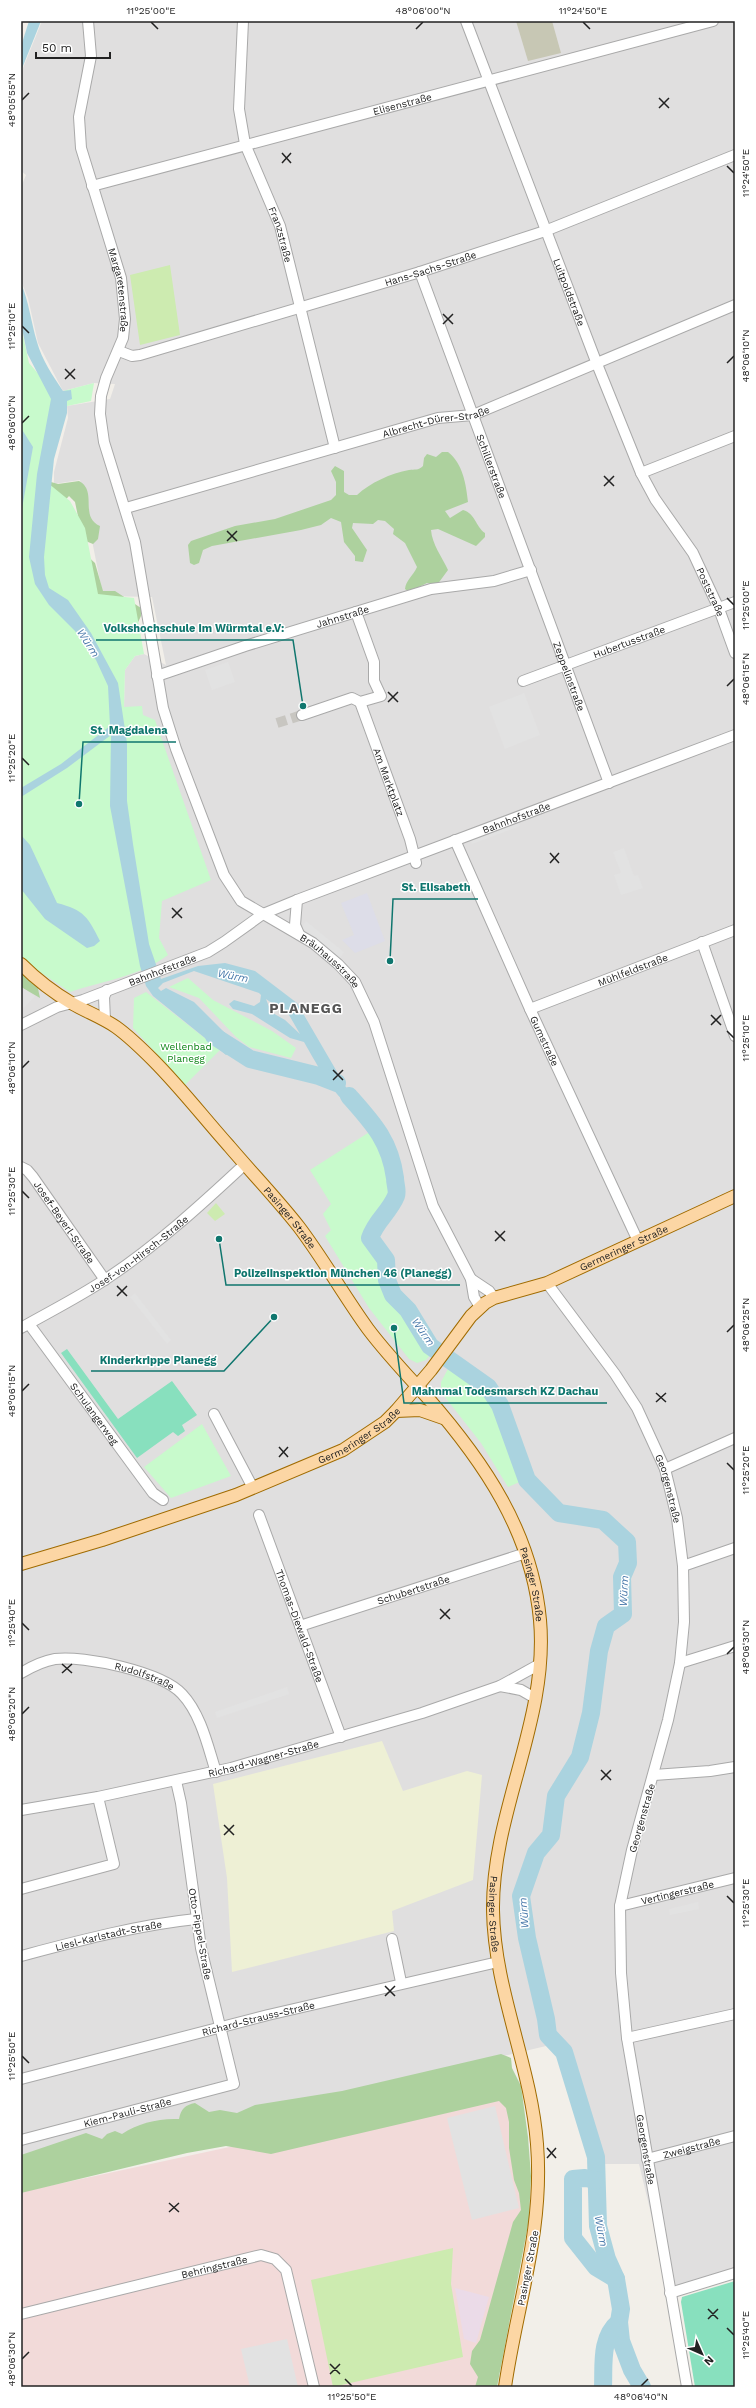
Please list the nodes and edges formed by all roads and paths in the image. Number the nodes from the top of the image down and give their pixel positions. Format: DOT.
graph roads {
  1 [pos="88,21"];
  2 [pos="243,21"];
  3 [pos="466,21"];
  4 [pos="713,21"];
  5 [pos="489,79"];
  6 [pos="245,144"];
  7 [pos="735,155"];
  8 [pos="92,186"];
  9 [pos="545,231"];
  10 [pos="420,272"];
  11 [pos="735,305"];
  12 [pos="300,307"];
  13 [pos="119,352"];
  14 [pos="597,364"];
  15 [pos="473,415"];
  16 [pos="735,436"];
  17 [pos="335,448"];
  18 [pos="642,473"];
  19 [pos="126,508"];
  20 [pos="693,553"];
  21 [pos="531,570"];
  22 [pos="735,602"];
  23 [pos="719,609"];
  24 [pos="356,612"];
  25 [pos="735,653"];
  26 [pos="567,665"];
  27 [pos="156,675"];
  28 [pos="523,681"];
  29 [pos="360,702"];
  30 [pos="302,715"];
  31 [pos="735,735"];
  32 [pos="609,783"];
  33 [pos="455,840"];
  34 [pos="415,859"];
  35 [pos="297,900"];
  36 [pos="263,914"];
  37 [pos="735,930"];
  38 [pos="299,934"];
  39 [pos="702,942"];
  40 [pos="21,964"];
  41 [pos="107,990"];
  42 [pos="71,1003"];
  43 [pos="530,1008"];
  44 [pos="105,1020"];
  45 [pos="21,1025"];
  46 [pos="735,1036"];
  47 [pos="245,1164"];
  48 [pos="21,1167"];
  49 [pos="735,1196"];
  50 [pos="638,1241"];
  51 [pos="471,1279"];
  52 [pos="105,1280"];
  53 [pos="547,1283"];
  54 [pos="494,1298"];
  55 [pos="480,1307"];
  56 [pos="25,1326"];
  57 [pos="417,1387"];
  58 [pos="396,1411"];
  59 [pos="214,1414"];
  60 [pos="445,1420"];
  61 [pos="735,1438"];
  62 [pos="665,1469"];
  63 [pos="253,1488"];
  64 [pos="163,1500"];
  65 [pos="259,1515"];
  66 [pos="735,1548"];
  67 [pos="526,1553"];
  68 [pos="21,1564"];
  69 [pos="683,1566"];
  70 [pos="300,1626"];
  71 [pos="735,1646"];
  72 [pos="680,1663"];
  73 [pos="540,1664"];
  74 [pos="21,1674"];
  75 [pos="500,1686"];
  76 [pos="535,1698"];
  77 [pos="341,1737"];
  78 [pos="735,1767"];
  79 [pos="216,1772"];
  80 [pos="654,1775"];
  81 [pos="176,1781"];
  82 [pos="98,1797"];
  83 [pos="21,1810"];
  84 [pos="735,1878"];
  85 [pos="21,1889"];
  86 [pos="620,1906"];
  87 [pos="196,1919"];
  88 [pos="392,1939"];
  89 [pos="21,1956"];
  90 [pos="498,1962"];
  91 [pos="401,1982"];
  92 [pos="735,2014"];
  93 [pos="219,2028"];
  94 [pos="627,2038"];
  95 [pos="21,2079"];
  96 [pos="234,2084"];
  97 [pos="735,2136"];
  98 [pos="21,2140"];
  99 [pos="648,2159"];
  100 [pos="735,2274"];
  101 [pos="670,2293"];
  102 [pos="21,2314"];
  103 [pos="314,2387"];
  104 [pos="505,2387"];
  105 [pos="687,2387"];
  1 -- 8 [label="street, Margaretenstraße"];
  2 -- 6 [label="street, Franzstraße"];
  3 -- 5 [label="street, Luitpoldstraße"];
  4 -- 5 [label="street, Elisenstraße"];
  5 -- 6 [label="street, Elisenstraße"];
  5 -- 9 [label="street, Luitpoldstraße"];
  6 -- 8 [label="street, Elisenstraße"];
  6 -- 12 [label="street, Franzstraße"];
  7 -- 9 [label="street, Hans-Sachs-Straße"];
  8 -- 13 [label="street, Margaretenstraße"];
  9 -- 10 [label="street, Hans-Sachs-Straße"];
  9 -- 14 [label="street, Luitpoldstraße"];
  10 -- 12 [label="street, Hans-Sachs-Straße"];
  10 -- 15 [label="street, Schillerstraße"];
  11 -- 14 [label="street, Albrecht-Dürer-Straße"];
  12 -- 13 [label="street, Hans-Sachs-Straße"];
  12 -- 17 [label="street, Franzstraße"];
  13 -- 19 [label="street, Margaretenstraße"];
  14 -- 15 [label="street, Albrecht-Dürer-Straße"];
  14 -- 18 [label="street, Luitpoldstraße"];
  15 -- 17 [label="street, Albrecht-Dürer-Straße"];
  15 -- 21 [label="street, Schillerstraße"];
  16 -- 18 [label="street"];
  17 -- 19 [label="street, Albrecht-Dürer-Straße"];
  18 -- 20 [label="street, Luitpoldstraße"];
  19 -- 27 [label="street, Margaretenstraße"];
  20 -- 23 [label="street, Poststraße"];
  21 -- 24 [label="street, Jahnstraße"];
  21 -- 26 [label="street, Zeppelinstraße"];
  22 -- 23 [label="street, Hubertusstraße"];
  23 -- 25 [label="street, Poststraße"];
  23 -- 26 [label="street, Hubertusstraße"];
  24 -- 27 [label="street, Jahnstraße"];
  24 -- 29 [label="street"];
  26 -- 28 [label="street, Hubertusstraße"];
  26 -- 32 [label="street, Zeppelinstraße"];
  27 -- 36 [label="street, Bräuhausstraße"];
  29 -- 30 [label="street"];
  29 -- 34 [label="street, Am Marktplatz"];
  31 -- 32 [label="street, Bahnhofstraße"];
  32 -- 33 [label="street, Bahnhofstraße"];
  33 -- 34 [label="street, Bahnhofstraße"];
  33 -- 43 [label="street, Gumstraße"];
  34 -- 35 [label="street, Bahnhofstraße"];
  35 -- 36 [label="street, Bahnhofstraße"];
  35 -- 38 [label="street"];
  36 -- 38 [label="street, Bräuhausstraße"];
  36 -- 41 [label="street, Bahnhofstraße"];
  37 -- 39 [label="street, Mühlfeldstraße"];
  38 -- 51 [label="street, Bräuhausstraße"];
  39 -- 43 [label="street, Mühlfeldstraße"];
  39 -- 46 [label="street"];
  40 -- 42 [label="main road, Pasinger Straße"];
  41 -- 42 [label="street, Bahnhofstraße"];
  41 -- 44 [label="street"];
  42 -- 44 [label="main road, Pasinger Straße"];
  42 -- 45 [label="street, Bahnhofstraße"];
  43 -- 50 [label="street, Gumstraße"];
  44 -- 47 [label="main road, Pasinger Straße"];
  47 -- 52 [label="street, Josef-von-Hirsch-Straße"];
  47 -- 57 [label="main road, Pasinger Straße"];
  48 -- 52 [label="street, Josef-Beyerl-Straße"];
  49 -- 50 [label="main road, Germeringer Straße"];
  50 -- 53 [label="main road, Germeringer Straße"];
  51 -- 54 [label="street"];
  51 -- 55 [label="street, Bräuhausstraße"];
  52 -- 56 [label="street, Josef-von-Hirsch-Straße"];
  53 -- 54 [label="main road, Germeringer Straße"];
  53 -- 62 [label="street, Georgenstraße"];
  54 -- 55 [label="main road, Germeringer Straße"];
  55 -- 57 [label="main road, Germeringer Straße"];
  56 -- 64 [label="street, Schulangerweg"];
  57 -- 58 [label="main road, Germeringer Straße"];
  57 -- 60 [label="main road, Pasinger Straße"];
  58 -- 60 [label="main road"];
  58 -- 63 [label="main road, Germeringer Straße"];
  59 -- 63 [label="street"];
  60 -- 67 [label="main road, Pasinger Straße"];
  61 -- 62 [label="street"];
  62 -- 69 [label="street, Georgenstraße"];
  63 -- 68 [label="main road, Germeringer Straße"];
  65 -- 70 [label="street, Thomas-Diewald-Straße"];
  66 -- 69 [label="street"];
  67 -- 70 [label="street, Schubertstraße"];
  67 -- 73 [label="main road, Pasinger Straße"];
  69 -- 72 [label="street, Georgenstraße"];
  70 -- 77 [label="street, Thomas-Diewald-Straße"];
  71 -- 72 [label="street"];
  72 -- 80 [label="street, Georgenstraße"];
  73 -- 75 [label="street, Richard-Wagner-Straße"];
  73 -- 76 [label="main road, Pasinger Straße"];
  74 -- 79 [label="street, Rudolfstraße"];
  75 -- 76 [label="street, Richard-Wagner-Straße"];
  75 -- 77 [label="street, Richard-Wagner-Straße"];
  76 -- 90 [label="main road, Pasinger Straße"];
  77 -- 79 [label="street, Richard-Wagner-Straße"];
  78 -- 80 [label="street"];
  79 -- 81 [label="street, Richard-Wagner-Straße"];
  80 -- 86 [label="street, Georgenstraße"];
  81 -- 82 [label="street, Richard-Wagner-Straße"];
  81 -- 87 [label="street, Otto-Pippel-Straße"];
  82 -- 83 [label="street, Richard-Wagner-Straße"];
  82 -- 85 [label="street"];
  84 -- 86 [label="street, Vertingerstraße"];
  86 -- 94 [label="street, Georgenstraße"];
  87 -- 89 [label="street, Liesl-Karlstadt-Straße"];
  87 -- 93 [label="street, Otto-Pippel-Straße"];
  88 -- 91 [label="street"];
  90 -- 91 [label="street, Richard-Strauss-Straße"];
  90 -- 104 [label="main road, Pasinger Straße"];
  91 -- 93 [label="street, Richard-Strauss-Straße"];
  92 -- 94 [label="street"];
  93 -- 95 [label="street, Richard-Strauss-Straße"];
  93 -- 96 [label="street, Otto-Pippel-Straße"];
  94 -- 99 [label="street, Georgenstraße"];
  96 -- 98 [label="street, Kiem-Pauli-Straße"];
  97 -- 99 [label="street, Zweigstraße"];
  99 -- 101 [label="street, Georgenstraße"];
  100 -- 101 [label="street"];
  101 -- 105 [label="street, Georgenstraße"];
  102 -- 103 [label="street, Behringstraße"];
}
